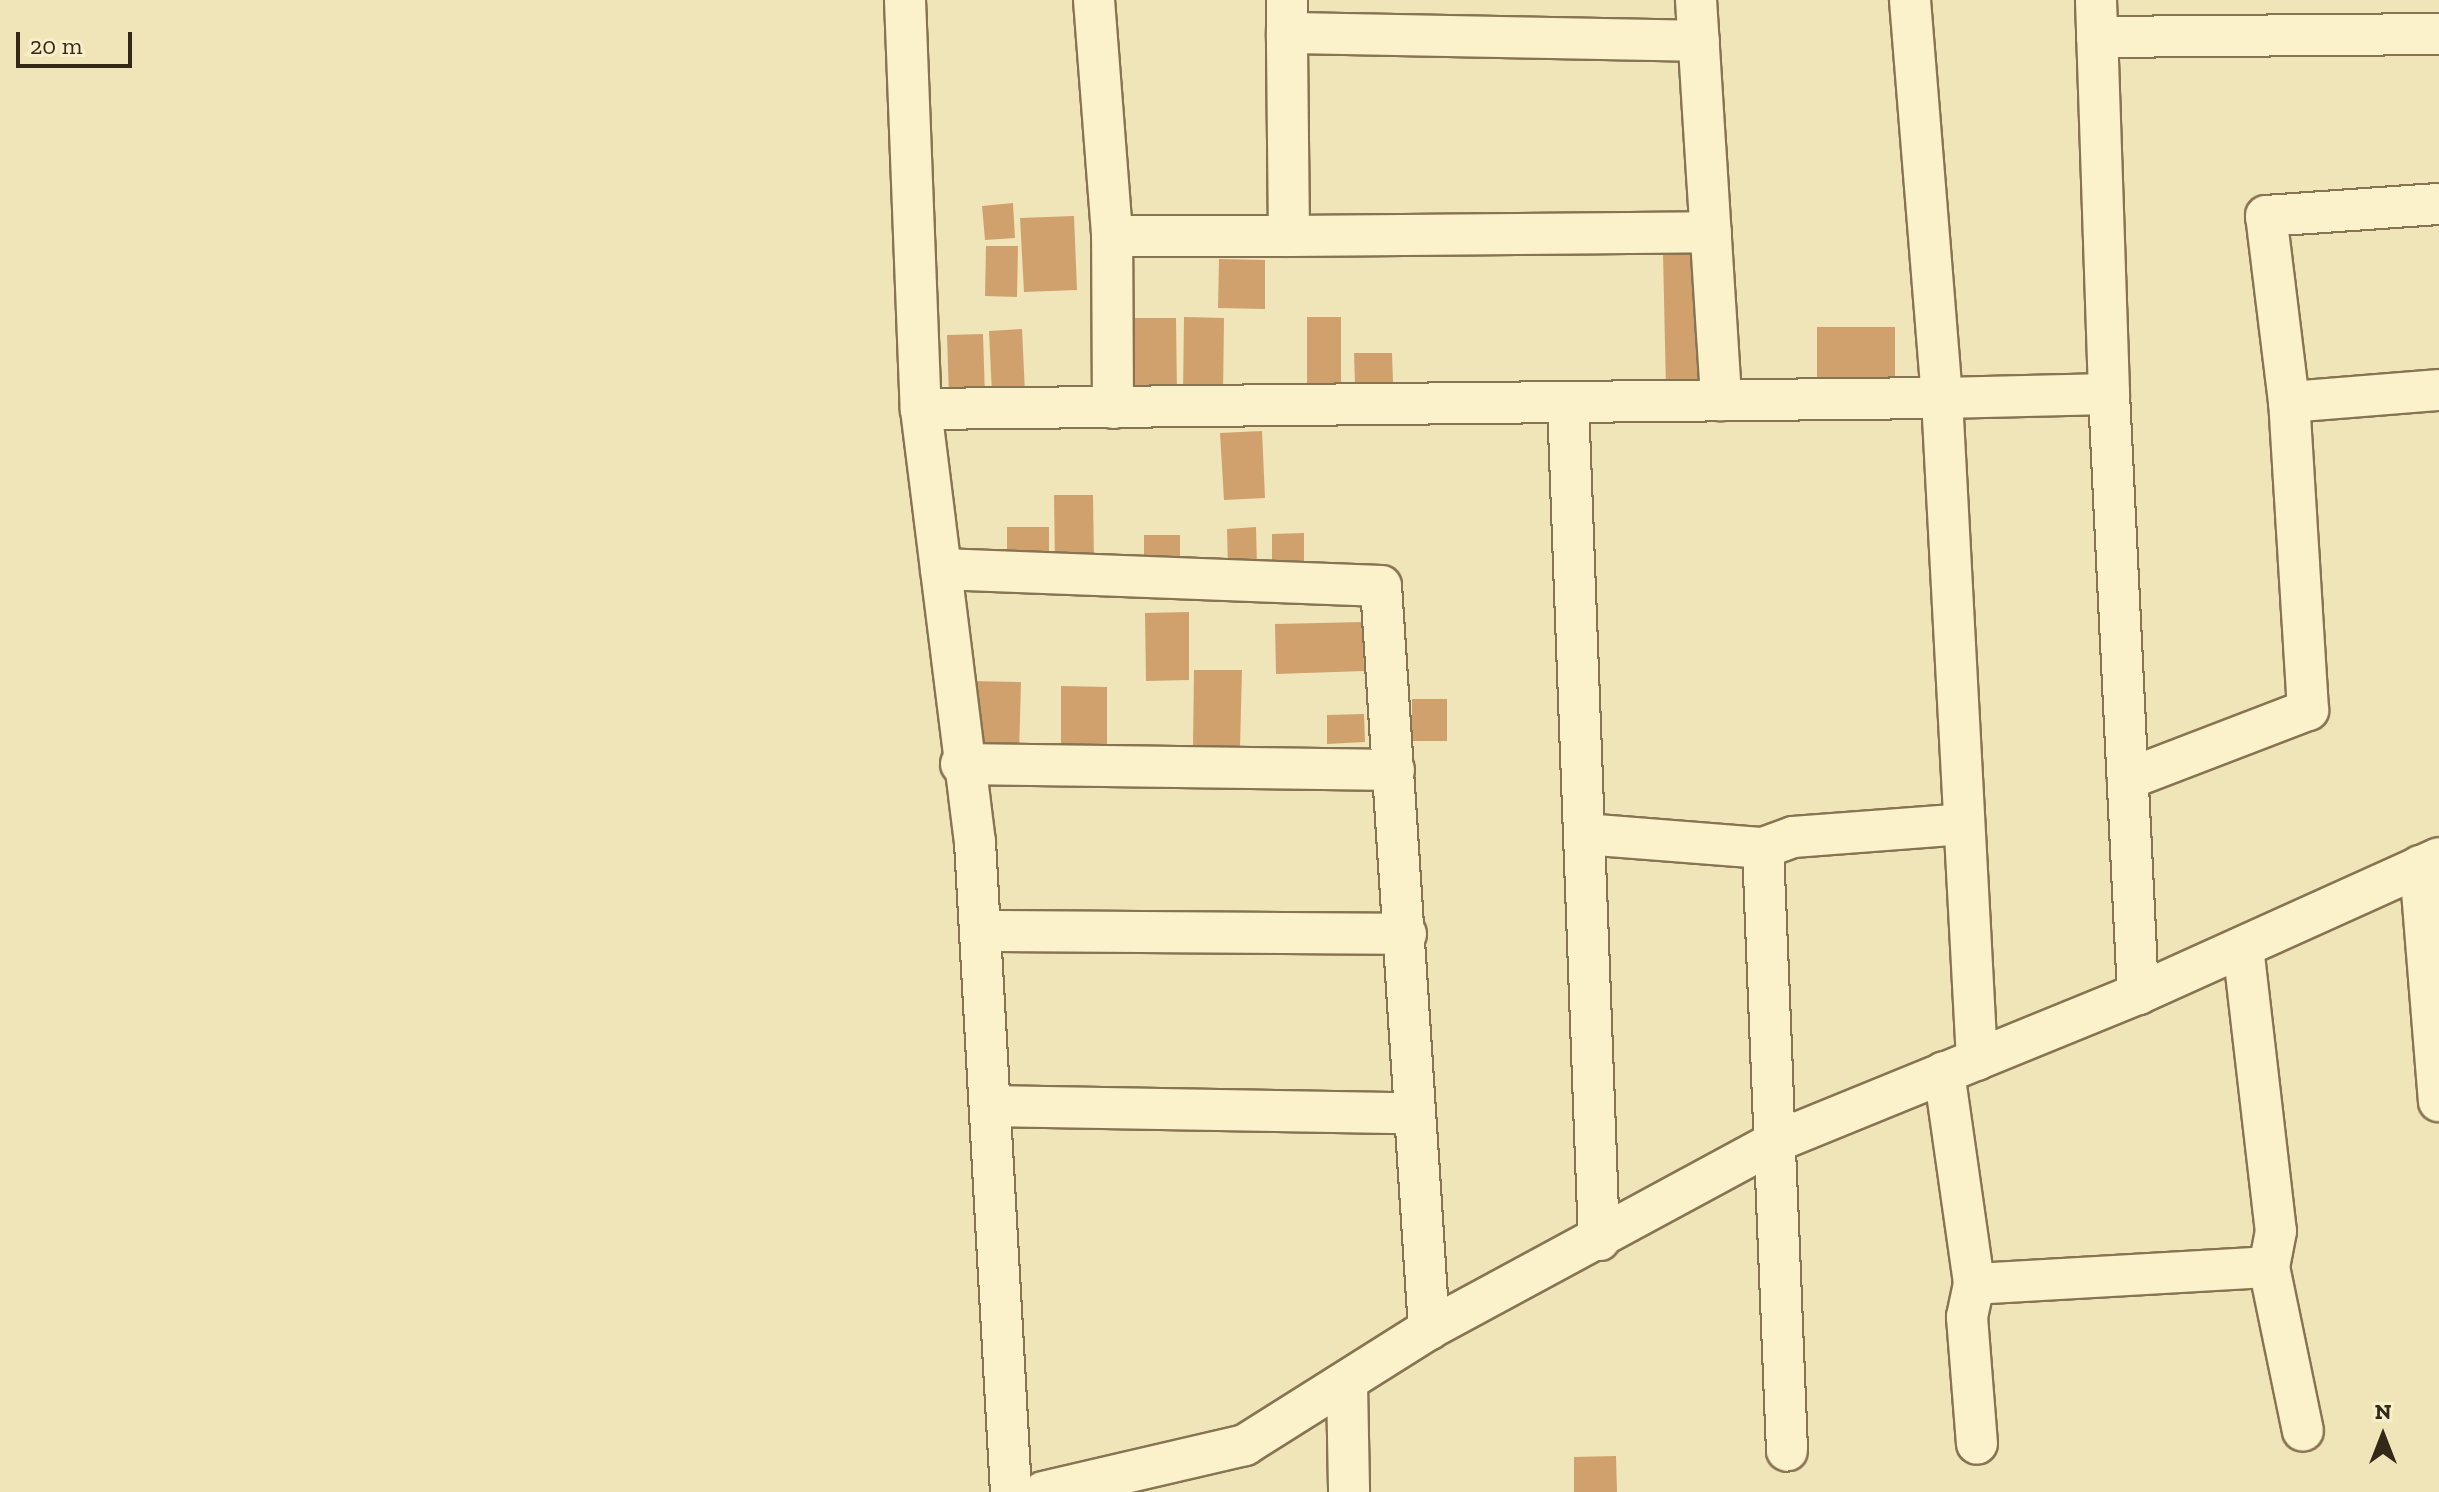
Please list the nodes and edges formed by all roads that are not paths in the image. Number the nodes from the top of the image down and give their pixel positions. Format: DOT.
graph roads {
  1 [pos="905,0"];
  2 [pos="1094,0"];
  3 [pos="1696,0"];
  4 [pos="1910,0"];
  5 [pos="1287,16"];
  6 [pos="2097,19"];
  7 [pos="2439,34"];
  8 [pos="1699,41"];
  9 [pos="2439,204"];
  10 [pos="1711,232"];
  11 [pos="1112,236"];
  12 [pos="1289,236"];
  13 [pos="2439,390"];
  14 [pos="2109,394"];
  15 [pos="1942,398"];
  16 [pos="1721,400"];
  17 [pos="1568,402"];
  18 [pos="2289,402"];
  19 [pos="1113,408"];
  20 [pos="921,409"];
  21 [pos="941,569"];
  22 [pos="961,764"];
  23 [pos="1394,770"];
  24 [pos="2128,779"];
  25 [pos="1964,824"];
  26 [pos="1584,834"];
  27 [pos="1763,848"];
  28 [pos="2430,862"];
  29 [pos="982,931"];
  30 [pos="1406,934"];
  31 [pos="2243,947"];
  32 [pos="2138,994"];
  33 [pos="1961,1066"];
  34 [pos="2439,1101"];
  35 [pos="993,1106"];
  36 [pos="1415,1113"];
  37 [pos="1775,1142"];
  38 [pos="1599,1240"];
  39 [pos="2269,1267"];
  40 [pos="1974,1284"];
  41 [pos="1429,1329"];
  42 [pos="1347,1384"];
  43 [pos="2303,1431"];
  44 [pos="1977,1444"];
  45 [pos="1787,1451"];
  46 [pos="1011,1492"];
  47 [pos="1043,1492"];
  48 [pos="1349,1492"];
  1 -- 20 [label="street"];
  2 -- 11 [label="street"];
  3 -- 8 [label="street"];
  4 -- 15 [label="street"];
  5 -- 8 [label="street"];
  5 -- 12 [label="street"];
  6 -- 7 [label="street"];
  6 -- 14 [label="street"];
  8 -- 10 [label="street"];
  9 -- 18 [label="street"];
  10 -- 12 [label="street"];
  10 -- 16 [label="street"];
  11 -- 12 [label="street"];
  11 -- 19 [label="street"];
  13 -- 18 [label="street"];
  14 -- 15 [label="street"];
  14 -- 24 [label="street"];
  15 -- 16 [label="street"];
  15 -- 25 [label="street"];
  16 -- 17 [label="street"];
  17 -- 19 [label="street"];
  17 -- 26 [label="street"];
  18 -- 24 [label="street"];
  19 -- 20 [label="street"];
  20 -- 21 [label="street"];
  21 -- 22 [label="street"];
  21 -- 23 [label="street"];
  22 -- 23 [label="street"];
  22 -- 29 [label="street"];
  23 -- 30 [label="street"];
  24 -- 32 [label="street"];
  25 -- 27 [label="street"];
  25 -- 33 [label="street"];
  26 -- 27 [label="street"];
  26 -- 38 [label="street"];
  27 -- 37 [label="street"];
  28 -- 31 [label="street"];
  28 -- 34 [label="street"];
  29 -- 30 [label="street"];
  29 -- 35 [label="street"];
  30 -- 36 [label="street"];
  31 -- 32 [label="street"];
  31 -- 39 [label="street"];
  32 -- 33 [label="street"];
  33 -- 37 [label="street"];
  33 -- 40 [label="street"];
  35 -- 36 [label="street"];
  35 -- 46 [label="street"];
  36 -- 41 [label="street"];
  37 -- 38 [label="street"];
  37 -- 45 [label="street"];
  38 -- 41 [label="street"];
  39 -- 40 [label="street"];
  39 -- 43 [label="street"];
  40 -- 44 [label="street"];
  41 -- 42 [label="street"];
  42 -- 47 [label="street"];
  42 -- 48 [label="street"];
}
